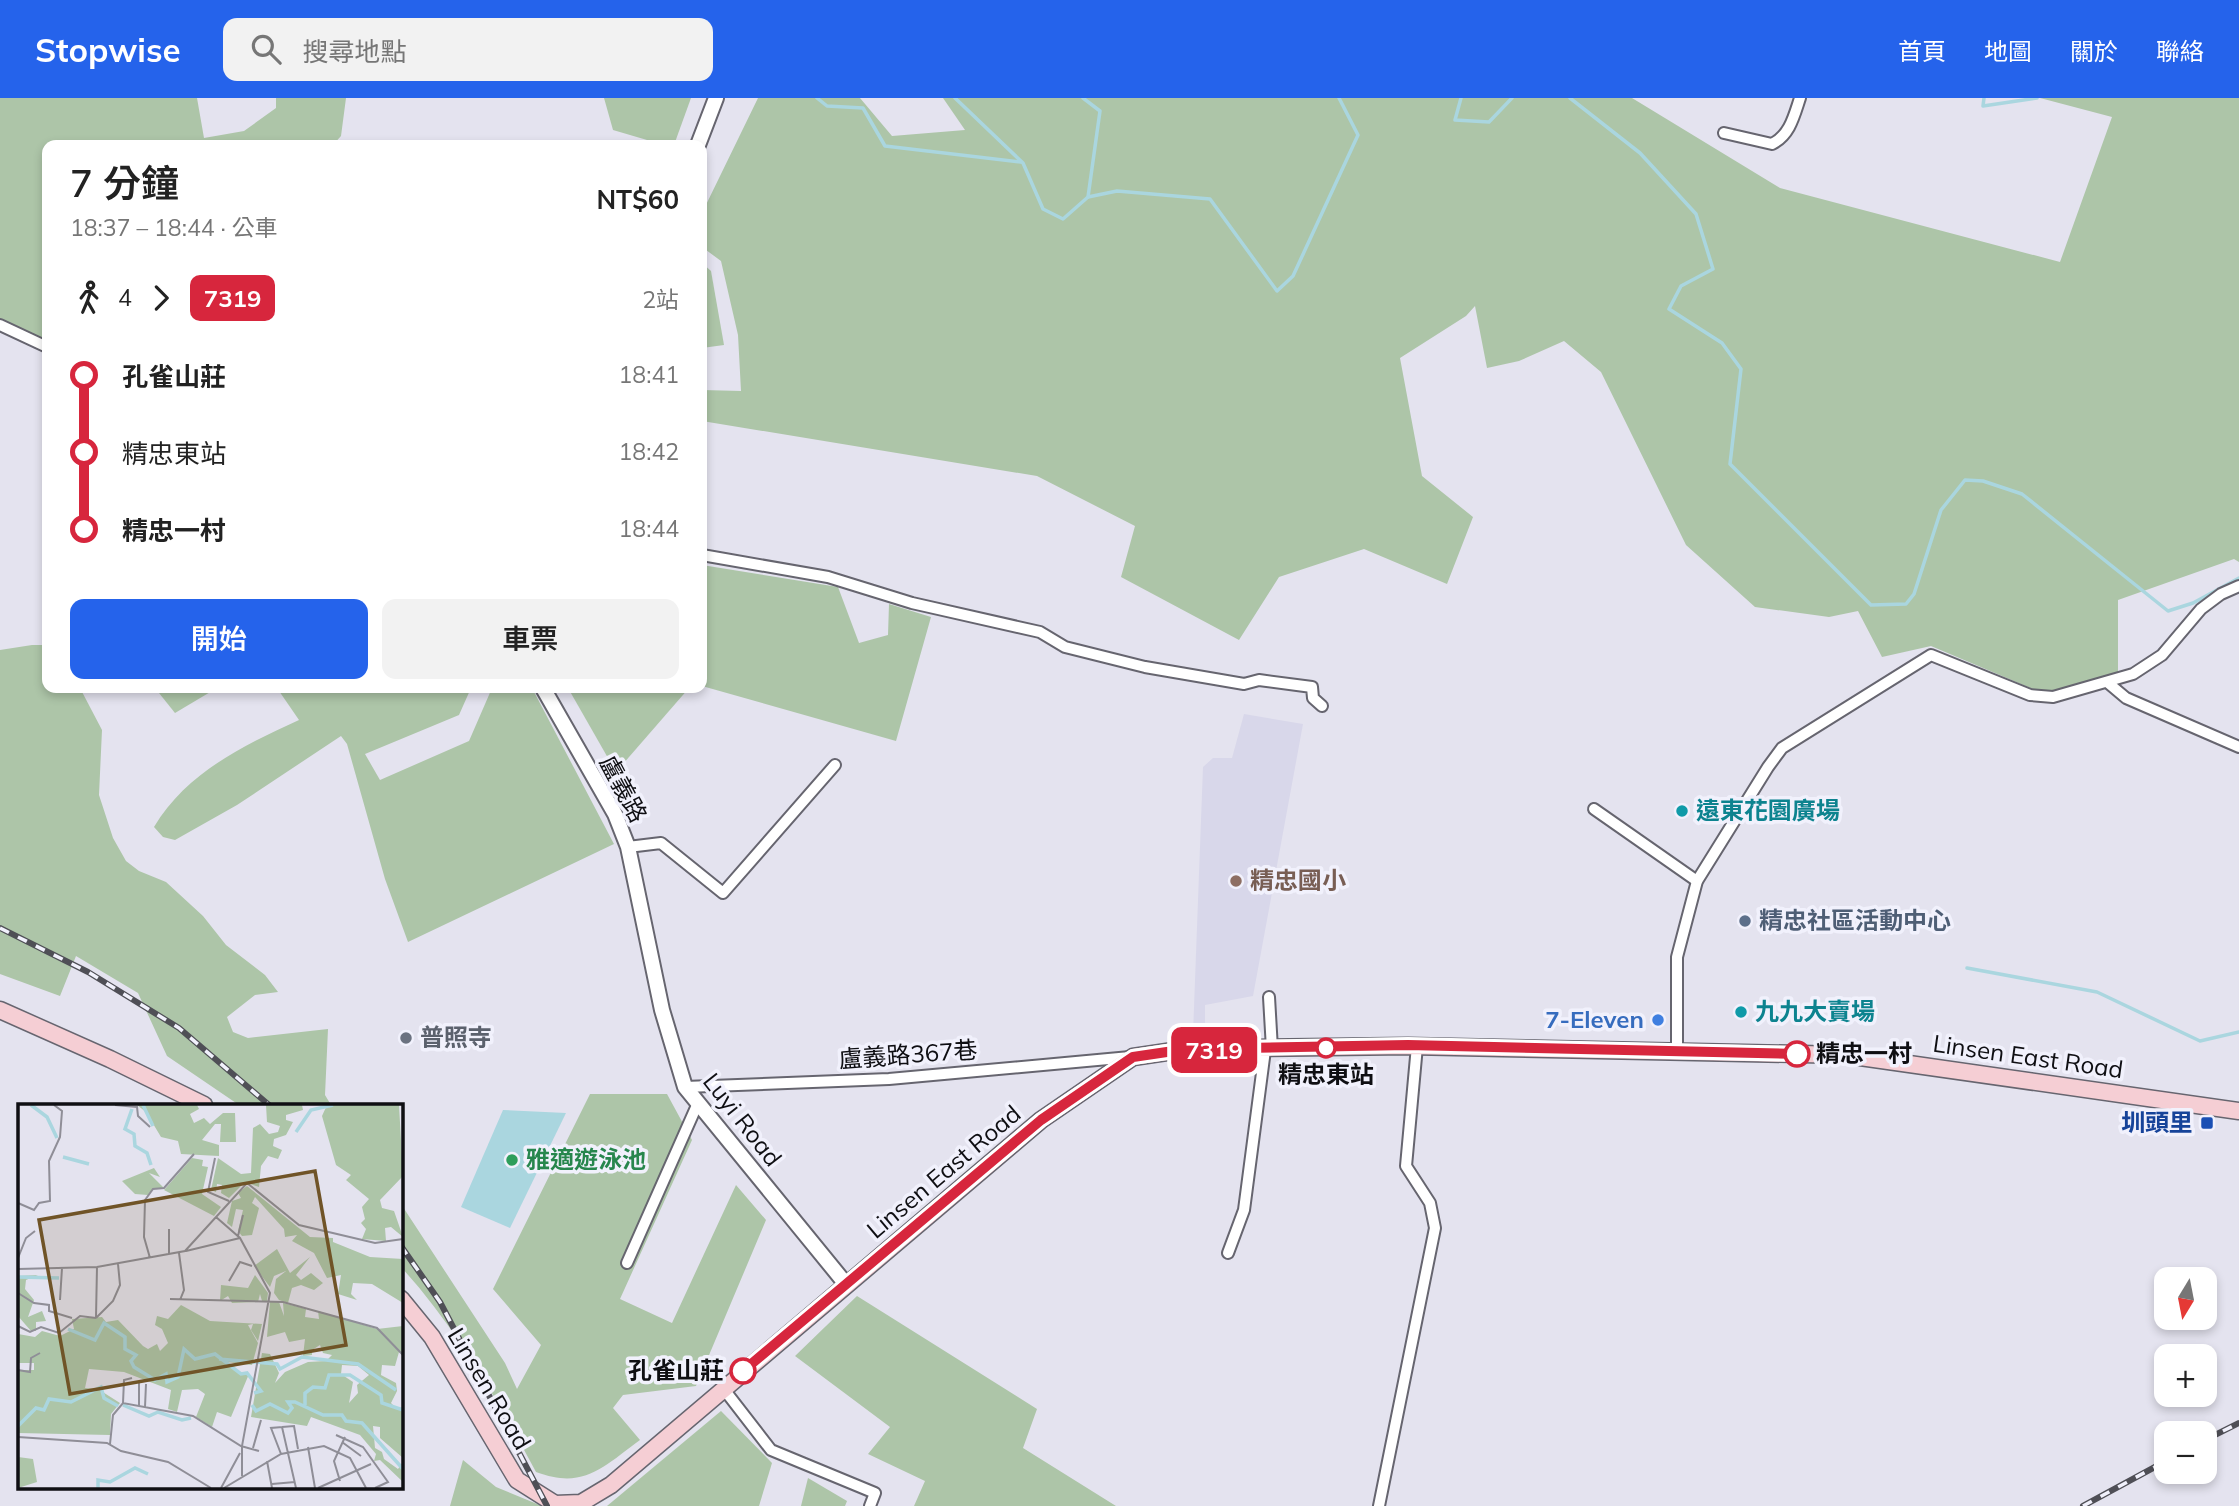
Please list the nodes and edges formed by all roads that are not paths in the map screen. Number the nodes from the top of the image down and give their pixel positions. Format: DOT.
graph roads {
  1 [pos="716,98"];
  2 [pos="1800,98"];
  3 [pos="1724,133"];
  4 [pos="700,140"];
  5 [pos="0,325"];
  6 [pos="42,345"];
  7 [pos="707,556"];
  8 [pos="2239,586"];
  9 [pos="2107,682"];
  10 [pos="546,693"];
  11 [pos="1322,706"];
  12 [pos="2239,747"];
  13 [pos="835,765"];
  14 [pos="1594,809"];
  15 [pos="628,847"];
  16 [pos="1697,881"];
  17 [pos="1269,997"];
  18 [pos="0,1010"];
  19 [pos="1417,1046"];
  20 [pos="1269,1049"];
  21 [pos="1676,1052"];
  22 [pos="1133,1057"];
  23 [pos="685,1087"];
  24 [pos="202,1104"];
  25 [pos="698,1104"];
  26 [pos="2239,1111"];
  27 [pos="1228,1253"];
  28 [pos="627,1263"];
  29 [pos="845,1283"];
  30 [pos="402,1300"];
  31 [pos="723,1388"];
  32 [pos="543,1496"];
  33 [pos="870,1506"];
  34 [pos="1379,1506"];
  1 -- 4 [label="street"];
  2 -- 3 [label="street"];
  5 -- 6 [label="street"];
  7 -- 11 [label="street"];
  8 -- 9 [label="street"];
  9 -- 12 [label="street"];
  9 -- 16 [label="street"];
  10 -- 15 [label="street, 盧義路"];
  13 -- 15 [label="street"];
  14 -- 16 [label="street"];
  15 -- 23 [label="street, Luyi Road"];
  16 -- 21 [label="street"];
  17 -- 20 [label="street"];
  18 -- 24 [label="main road"];
  19 -- 20 [label="main road, Linsen East Road"];
  19 -- 21 [label="main road, Linsen East Road"];
  19 -- 34 [label="street"];
  20 -- 22 [label="main road, Linsen East Road"];
  20 -- 27 [label="street"];
  21 -- 26 [label="main road, Linsen East Road"];
  22 -- 23 [label="street, 盧義路367巷"];
  22 -- 29 [label="main road, Linsen East Road"];
  23 -- 25 [label="street, Luyi Road"];
  25 -- 28 [label="street"];
  25 -- 29 [label="street, Luyi Road"];
  29 -- 31 [label="main road, Linsen East Road"];
  30 -- 32 [label="main road, Linsen Road"];
  31 -- 32 [label="main road, Linsen East Road"];
  31 -- 33 [label="street"];
}
